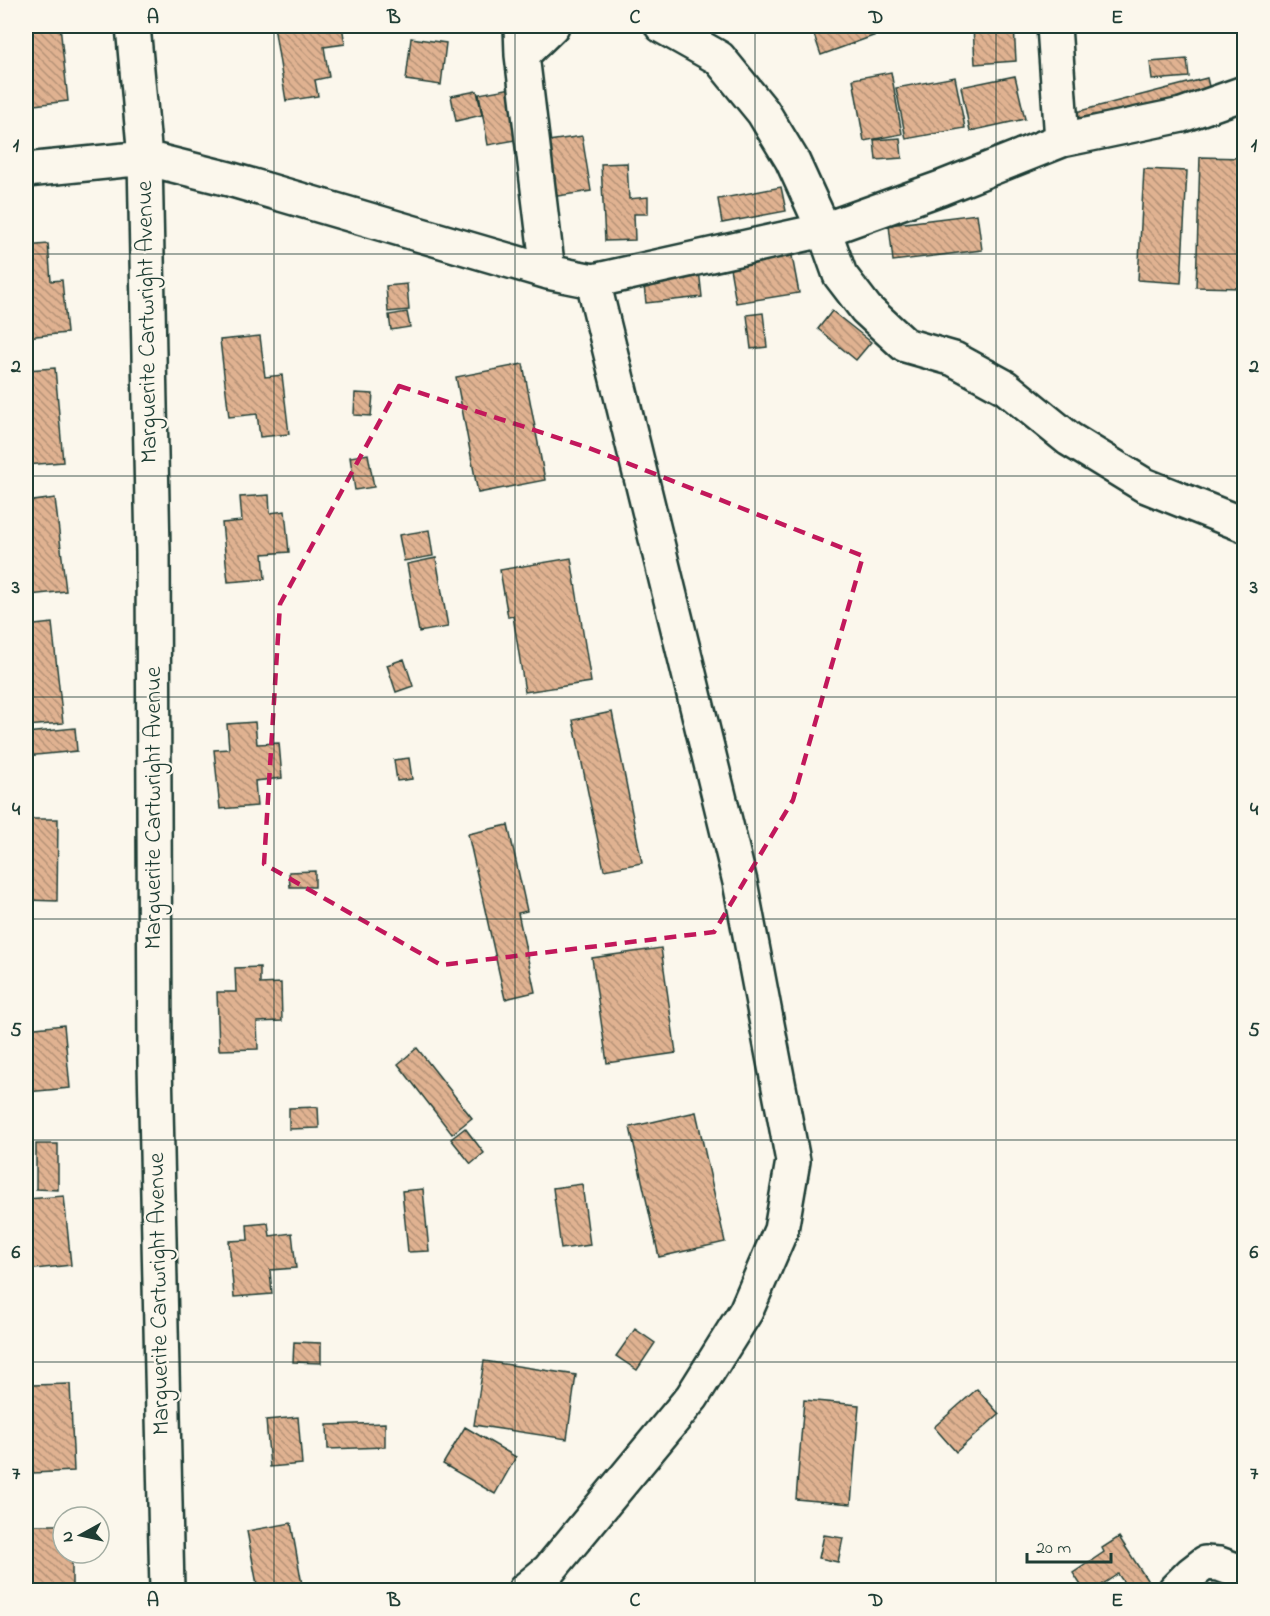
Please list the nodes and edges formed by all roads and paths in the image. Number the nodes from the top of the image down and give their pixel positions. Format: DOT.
graph roads {
  1 [pos="133,26"];
  2 [pos="552,26"];
  3 [pos="662,26"];
  4 [pos="1054,26"];
  5 [pos="522,40"];
  6 [pos="1245,93"];
  7 [pos="1062,140"];
  8 [pos="145,158"];
  9 [pos="26,170"];
  10 [pos="824,230"];
  11 [pos="549,272"];
  12 [pos="593,281"];
  13 [pos="1245,525"];
  14 [pos="1245,1573"];
  15 [pos="167,1590"];
  16 [pos="525,1590"];
  17 [pos="1175,1590"];
  1 -- 8 [label="street, Marguerite Cartwright Avenue"];
  2 -- 5 [label="street"];
  3 -- 10 [label="street"];
  4 -- 7 [label="street"];
  5 -- 11 [label="street"];
  6 -- 7 [label="street"];
  7 -- 10 [label="street"];
  8 -- 9 [label="street"];
  8 -- 11 [label="street"];
  8 -- 15 [label="street, Marguerite Cartwright Avenue"];
  10 -- 12 [label="street"];
  10 -- 13 [label="street"];
  11 -- 12 [label="street"];
  12 -- 16 [label="street"];
  14 -- 17 [label="street"];
}
